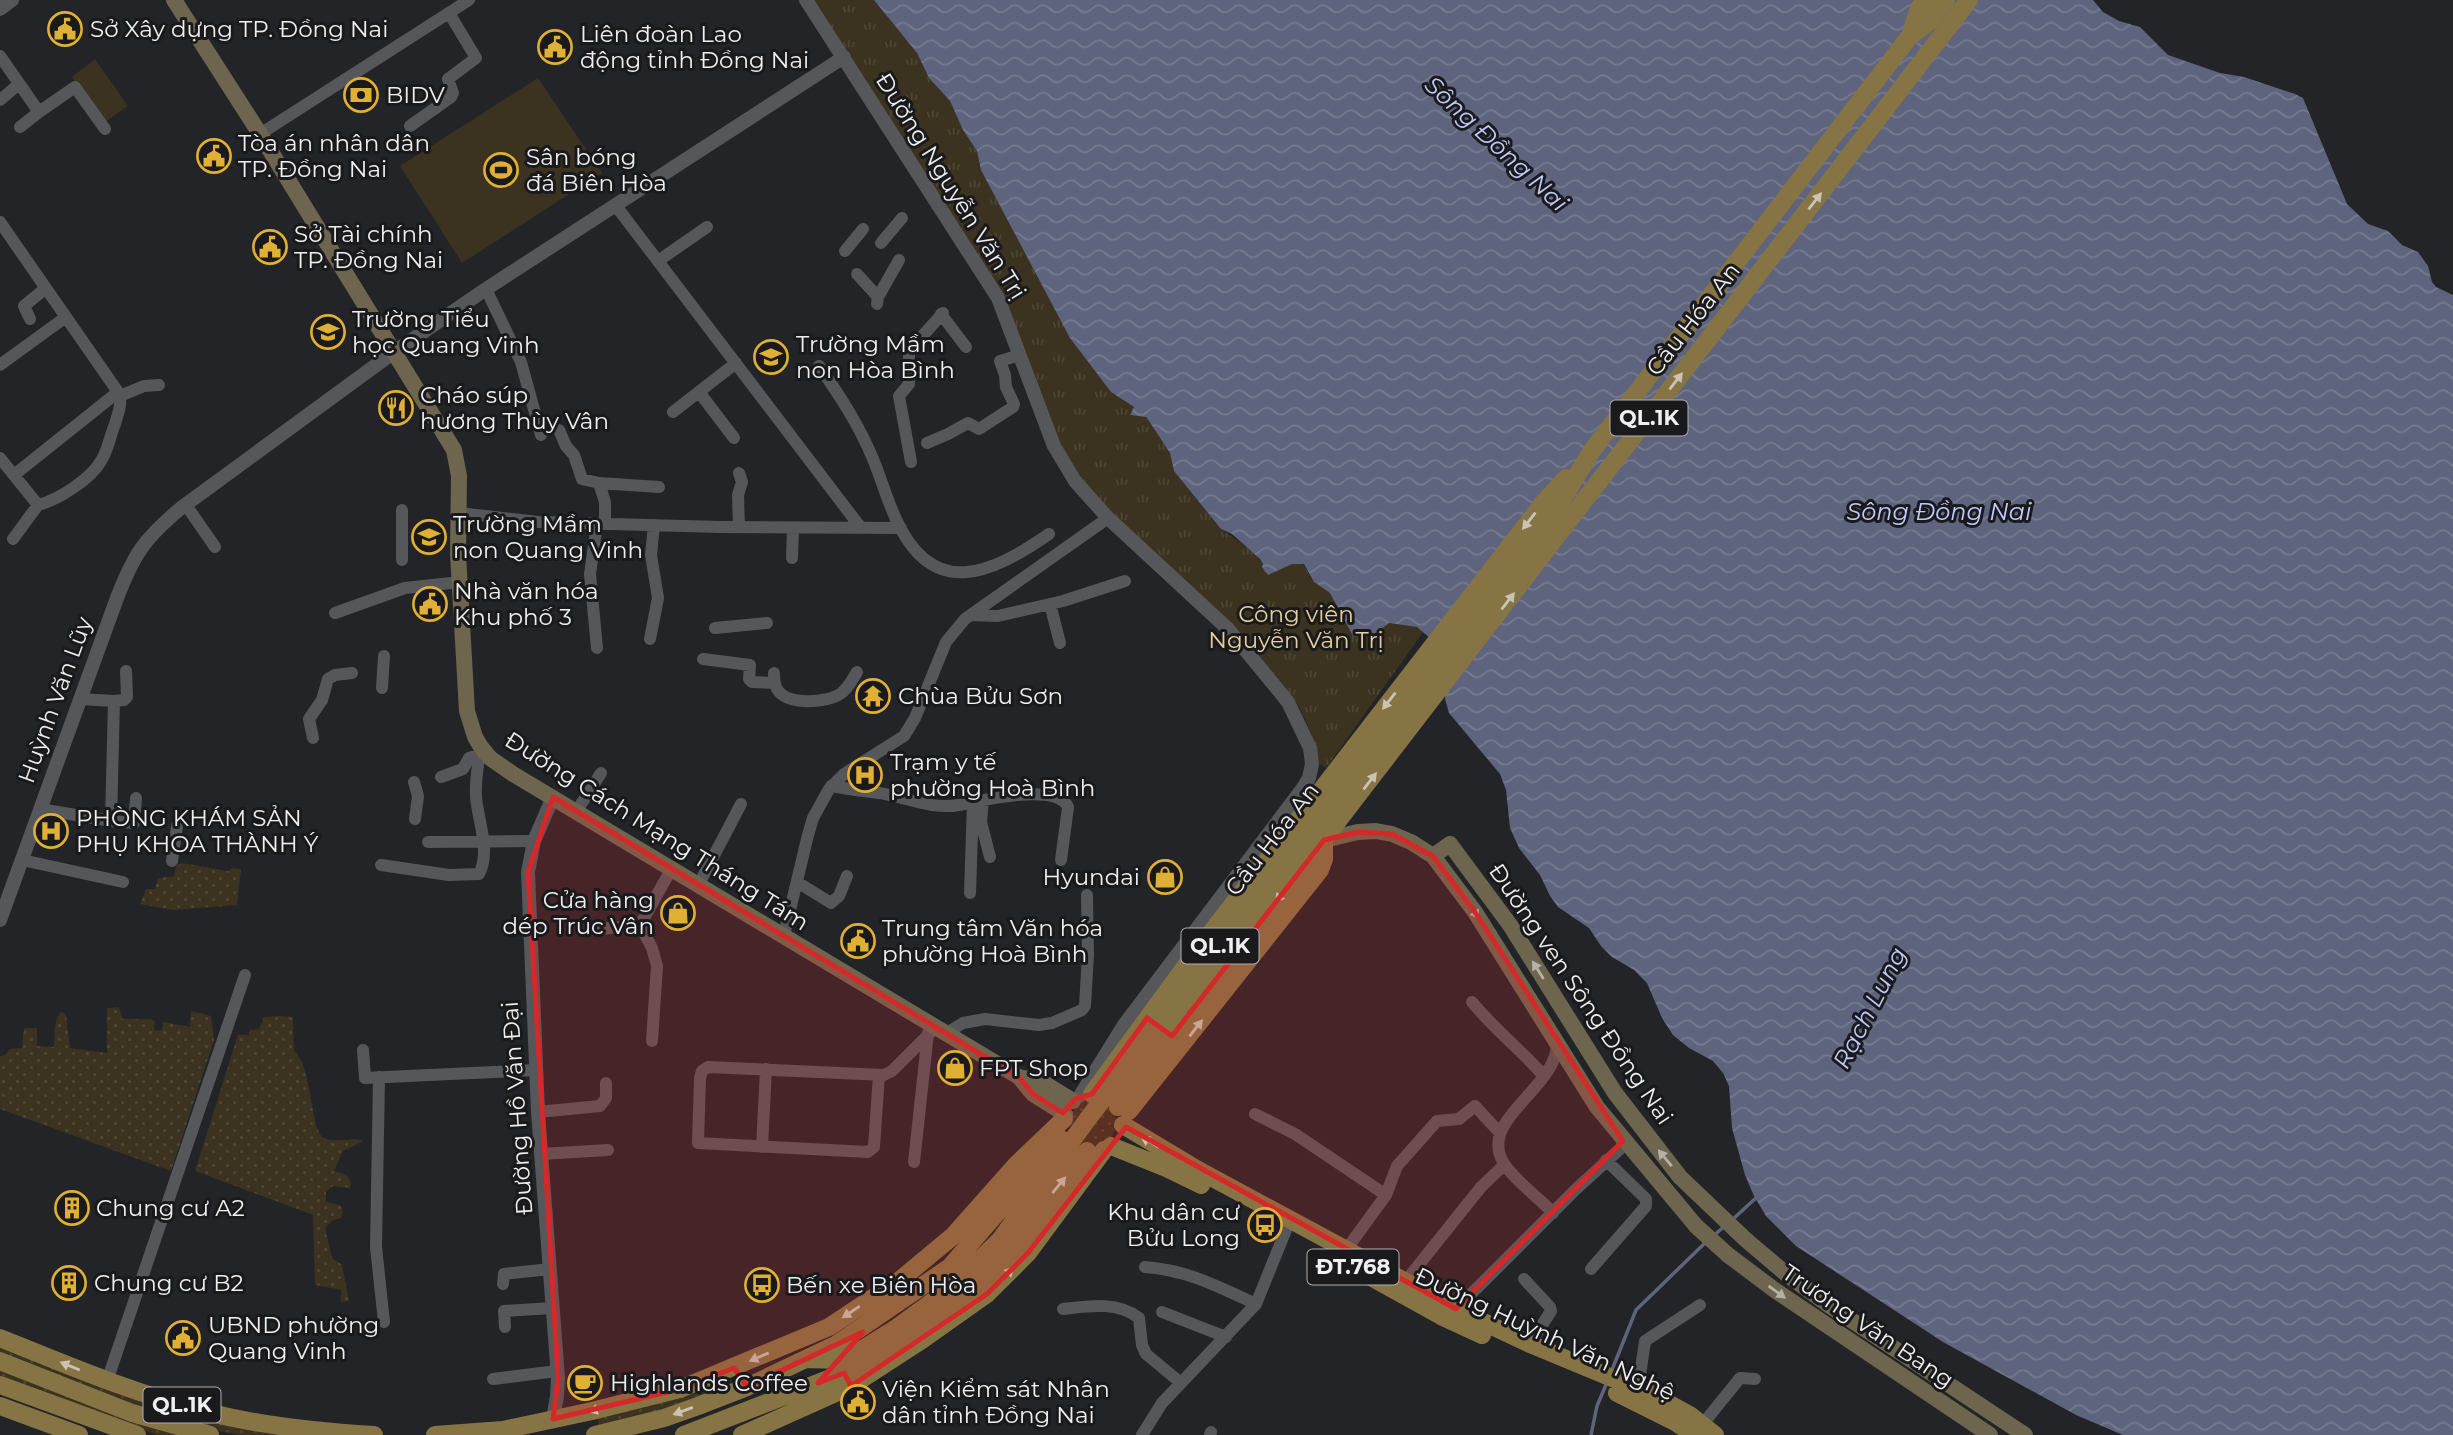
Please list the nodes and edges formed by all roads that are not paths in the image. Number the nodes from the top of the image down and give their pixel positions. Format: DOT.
graph roads {
  1 [pos="12,0"];
  2 [pos="174,0"];
  3 [pos="469,0"];
  4 [pos="806,0"];
  5 [pos="1926,0"];
  6 [pos="1946,0"];
  7 [pos="1969,0"];
  8 [pos="0,9"];
  9 [pos="449,13"];
  10 [pos="1909,36"];
  11 [pos="0,56"];
  12 [pos="844,57"];
  13 [pos="19,84"];
  14 [pos="0,100"];
  15 [pos="39,112"];
  16 [pos="410,126"];
  17 [pos="20,127"];
  18 [pos="105,129"];
  19 [pos="260,134"];
  20 [pos="616,206"];
  21 [pos="902,218"];
  22 [pos="0,222"];
  23 [pos="707,227"];
  24 [pos="863,229"];
  25 [pos="881,243"];
  26 [pos="845,251"];
  27 [pos="899,260"];
  28 [pos="658,261"];
  29 [pos="857,274"];
  30 [pos="46,288"];
  31 [pos="486,289"];
  32 [pos="66,317"];
  33 [pos="30,319"];
  34 [pos="966,347"];
  35 [pos="394,352"];
  36 [pos="1020,355"];
  37 [pos="736,363"];
  38 [pos="0,365"];
  39 [pos="819,366"];
  40 [pos="159,385"];
  41 [pos="699,392"];
  42 [pos="119,394"];
  43 [pos="673,412"];
  44 [pos="559,430"];
  45 [pos="541,435"];
  46 [pos="734,438"];
  47 [pos="927,443"];
  48 [pos="1591,452"];
  49 [pos="0,458"];
  50 [pos="911,462"];
  51 [pos="738,473"];
  52 [pos="14,475"];
  53 [pos="599,483"];
  54 [pos="659,487"];
  55 [pos="38,505"];
  56 [pos="186,505"];
  57 [pos="402,510"];
  58 [pos="460,513"];
  59 [pos="1108,518"];
  60 [pos="601,524"];
  61 [pos="654,525"];
  62 [pos="739,527"];
  63 [pos="793,528"];
  64 [pos="861,528"];
  65 [pos="901,528"];
  66 [pos="1049,534"];
  67 [pos="13,539"];
  68 [pos="215,547"];
  69 [pos="792,558"];
  70 [pos="402,560"];
  71 [pos="1125,581"];
  72 [pos="460,582"];
  73 [pos="1050,604"];
  74 [pos="335,613"];
  75 [pos="972,615"];
  76 [pos="767,623"];
  77 [pos="715,628"];
  78 [pos="650,639"];
  79 [pos="1060,643"];
  80 [pos="597,648"];
  81 [pos="384,656"];
  82 [pos="703,659"];
  83 [pos="126,671"];
  84 [pos="858,672"];
  85 [pos="352,673"];
  86 [pos="382,688"];
  87 [pos="80,699"];
  88 [pos="114,701"];
  89 [pos="313,738"];
  90 [pos="480,751"];
  91 [pos="601,773"];
  92 [pos="441,777"];
  93 [pos="414,782"];
  94 [pos="831,786"];
  95 [pos="552,797"];
  96 [pos="136,799"];
  97 [pos="978,801"];
  98 [pos="741,804"];
  99 [pos="40,809"];
  100 [pos="576,812"];
  101 [pos="415,819"];
  102 [pos="111,821"];
  103 [pos="177,825"];
  104 [pos="1326,838"];
  105 [pos="483,841"];
  106 [pos="534,841"];
  107 [pos="428,842"];
  108 [pos="1433,856"];
  109 [pos="990,857"];
  110 [pos="22,860"];
  111 [pos="1061,860"];
  112 [pos="172,861"];
  113 [pos="382,865"];
  114 [pos="672,868"];
  115 [pos="846,876"];
  116 [pos="122,882"];
  117 [pos="797,882"];
  118 [pos="699,884"];
  119 [pos="970,893"];
  120 [pos="1087,895"];
  121 [pos="0,920"];
  122 [pos="640,925"];
  123 [pos="590,930"];
  124 [pos="784,936"];
  125 [pos="245,975"];
  126 [pos="1528,988"];
  127 [pos="1472,1002"];
  128 [pos="1147,1018"];
  129 [pos="936,1031"];
  130 [pos="1172,1036"];
  131 [pos="652,1041"];
  132 [pos="1119,1045"];
  133 [pos="1558,1046"];
  134 [pos="363,1050"];
  135 [pos="766,1069"];
  136 [pos="536,1070"];
  137 [pos="879,1075"];
  138 [pos="1544,1076"];
  139 [pos="379,1077"];
  140 [pos="606,1083"];
  141 [pos="1594,1104"];
  142 [pos="1074,1110"];
  143 [pos="538,1112"];
  144 [pos="1255,1114"];
  145 [pos="1121,1117"];
  146 [pos="1499,1132"];
  147 [pos="762,1147"];
  148 [pos="1100,1149"];
  149 [pos="608,1150"];
  150 [pos="541,1154"];
  151 [pos="1606,1160"];
  152 [pos="914,1162"];
  153 [pos="1504,1165"];
  154 [pos="1386,1195"];
  155 [pos="1553,1213"];
  156 [pos="1286,1230"];
  157 [pos="1346,1250"];
  158 [pos="1144,1267"];
  159 [pos="550,1269"];
  160 [pos="1591,1269"];
  161 [pos="1524,1279"];
  162 [pos="1405,1282"];
  163 [pos="503,1284"];
  164 [pos="1256,1304"];
  165 [pos="1700,1305"];
  166 [pos="553,1308"];
  167 [pos="1063,1309"];
  168 [pos="1456,1309"];
  169 [pos="1163,1312"];
  170 [pos="384,1322"];
  171 [pos="505,1327"];
  172 [pos="1226,1337"];
  173 [pos="0,1338"];
  174 [pos="1530,1344"];
  175 [pos="806,1359"];
  176 [pos="0,1361"];
  177 [pos="734,1368"];
  178 [pos="847,1368"];
  179 [pos="557,1371"];
  180 [pos="493,1379"];
  181 [pos="1755,1379"];
  182 [pos="107,1381"];
  183 [pos="1607,1382"];
  184 [pos="1181,1383"];
  185 [pos="0,1385"];
  186 [pos="747,1387"];
  187 [pos="1638,1389"];
  188 [pos="0,1406"];
  189 [pos="760,1406"];
  190 [pos="553,1427"];
  191 [pos="774,1429"];
  192 [pos="1704,1432"];
  193 [pos="79,1435"];
  194 [pos="136,1435"];
  195 [pos="210,1435"];
  196 [pos="374,1435"];
  197 [pos="435,1435"];
  198 [pos="595,1435"];
  199 [pos="684,1435"];
  200 [pos="742,1435"];
  201 [pos="1142,1435"];
  202 [pos="1990,1435"];
  203 [pos="2025,1435"];
  1 -- 8 [label="street"];
  2 -- 19 [label="main road, Đường Cách Mạng Tháng Tám"];
  3 -- 9 [label="street"];
  4 -- 12 [label="street, Đường Nguyễn Văn Trị"];
  5 -- 10 [label="main road, Cầu Hóa An / QL.1K"];
  6 -- 10 [label="main road, Cầu Hóa An / QL.1K"];
  104 -- 7 [label="main road, Cầu Hóa An / QL.1K, one-way"];
  9 -- 16 [label="street"];
  9 -- 19 [label="street"];
  10 -- 48 [label="main road, Cầu Hóa An / QL.1K"];
  11 -- 13 [label="street"];
  12 -- 20 [label="street, Huỳnh Văn Lũy"];
  12 -- 36 [label="street, Đường Nguyễn Văn Trị"];
  13 -- 14 [label="street"];
  13 -- 15 [label="street"];
  15 -- 17 [label="street"];
  15 -- 18 [label="street"];
  19 -- 35 [label="main road, Đường Cách Mạng Tháng Tám"];
  20 -- 28 [label="street"];
  20 -- 31 [label="street, Huỳnh Văn Lũy"];
  21 -- 25 [label="street"];
  22 -- 30 [label="street"];
  23 -- 28 [label="street"];
  24 -- 26 [label="street"];
  27 -- 29 [label="street"];
  28 -- 37 [label="street"];
  30 -- 32 [label="street"];
  30 -- 33 [label="street"];
  31 -- 35 [label="street, Huỳnh Văn Lũy"];
  31 -- 45 [label="street"];
  32 -- 38 [label="street"];
  32 -- 42 [label="street"];
  34 -- 50 [label="street"];
  35 -- 56 [label="street, Huỳnh Văn Lũy"];
  35 -- 58 [label="main road, Đường Cách Mạng Tháng Tám"];
  36 -- 47 [label="street"];
  36 -- 59 [label="street, Đường Nguyễn Văn Trị"];
  37 -- 41 [label="street"];
  37 -- 64 [label="street"];
  39 -- 65 [label="street"];
  40 -- 42 [label="street"];
  41 -- 43 [label="street"];
  41 -- 46 [label="street"];
  42 -- 52 [label="street"];
  42 -- 55 [label="street"];
  44 -- 53 [label="street"];
  48 -- 128 [label="main road, Cầu Hóa An / QL.1K, one-way"];
  48 -- 178 [label="main road, Cầu Hóa An / QL.1K"];
  49 -- 52 [label="street"];
  51 -- 62 [label="street"];
  52 -- 55 [label="street"];
  53 -- 54 [label="street"];
  53 -- 60 [label="street"];
  55 -- 67 [label="street"];
  56 -- 68 [label="street"];
  56 -- 87 [label="street, Huỳnh Văn Lũy"];
  57 -- 70 [label="street"];
  58 -- 60 [label="street"];
  58 -- 72 [label="main road, Đường Cách Mạng Tháng Tám"];
  59 -- 75 [label="street"];
  59 -- 132 [label="street, Đường Nguyễn Văn Trị"];
  60 -- 61 [label="street"];
  60 -- 80 [label="street"];
  61 -- 62 [label="street"];
  61 -- 78 [label="street"];
  62 -- 63 [label="street"];
  63 -- 64 [label="street"];
  63 -- 69 [label="street"];
  64 -- 65 [label="street"];
  65 -- 66 [label="street"];
  71 -- 73 [label="street"];
  72 -- 74 [label="street"];
  72 -- 90 [label="main road, Đường Cách Mạng Tháng Tám"];
  73 -- 75 [label="street"];
  73 -- 79 [label="street"];
  75 -- 94 [label="street"];
  76 -- 77 [label="street"];
  81 -- 86 [label="street"];
  82 -- 84 [label="street"];
  83 -- 88 [label="street"];
  85 -- 89 [label="street"];
  87 -- 88 [label="street"];
  87 -- 99 [label="street, Huỳnh Văn Lũy"];
  88 -- 102 [label="street"];
  90 -- 92 [label="street"];
  90 -- 95 [label="main road, Đường Cách Mạng Tháng Tám"];
  90 -- 105 [label="street"];
  91 -- 100 [label="street"];
  93 -- 101 [label="street"];
  94 -- 97 [label="street"];
  94 -- 117 [label="street"];
  95 -- 100 [label="main road, Đường Cách Mạng Tháng Tám"];
  95 -- 106 [label="street, Đường Hồ Văn Đại"];
  96 -- 102 [label="street"];
  97 -- 109 [label="street"];
  97 -- 111 [label="street"];
  97 -- 119 [label="street"];
  98 -- 118 [label="street"];
  99 -- 102 [label="street"];
  99 -- 110 [label="street, Huỳnh Văn Lũy"];
  100 -- 114 [label="main road, Đường Cách Mạng Tháng Tám"];
  103 -- 112 [label="street"];
  104 -- 108 [label="main road"];
  104 -- 130 [label="main road, QL.1K, one-way"];
  145 -- 104 [label="main road, QL.1K, one-way"];
  105 -- 106 [label="street"];
  105 -- 107 [label="street"];
  105 -- 113 [label="street"];
  106 -- 136 [label="street, Đường Hồ Văn Đại"];
  108 -- 133 [label="main road, one-way"];
  203 -- 108 [label="main road, Đường ven Sông Đồng Nai, one-way"];
  110 -- 116 [label="street"];
  110 -- 121 [label="street, Huỳnh Văn Lũy"];
  114 -- 118 [label="main road, Đường Cách Mạng Tháng Tám"];
  114 -- 122 [label="street"];
  115 -- 117 [label="street"];
  117 -- 124 [label="street"];
  118 -- 124 [label="main road, Đường Cách Mạng Tháng Tám"];
  120 -- 129 [label="street"];
  122 -- 123 [label="street"];
  122 -- 131 [label="street"];
  124 -- 129 [label="main road, Đường Cách Mạng Tháng Tám"];
  125 -- 182 [label="street"];
  126 -- 133 [label="street"];
  127 -- 138 [label="street"];
  128 -- 130 [label="main road"];
  128 -- 132 [label="main road, QL.1K"];
  129 -- 137 [label="street"];
  129 -- 142 [label="main road, Đường Cách Mạng Tháng Tám"];
  129 -- 152 [label="street"];
  130 -- 145 [label="main road, QL.1K"];
  132 -- 142 [label="main road, QL.1K"];
  133 -- 138 [label="street"];
  133 -- 141 [label="main road"];
  134 -- 139 [label="street"];
  135 -- 137 [label="street"];
  135 -- 147 [label="street"];
  135 -- 147 [label="street"];
  136 -- 139 [label="street"];
  136 -- 143 [label="street, Đường Hồ Văn Đại"];
  137 -- 147 [label="street"];
  138 -- 146 [label="street"];
  139 -- 170 [label="street"];
  140 -- 143 [label="street"];
  141 -- 151 [label="street"];
  141 -- 202 [label="main road, Trương Văn Bang, one-way"];
  142 -- 145 [label="main road"];
  142 -- 148 [label="main road"];
  142 -- 175 [label="main road, QL.1K"];
  142 -- 177 [label="main road, QL.1K, one-way"];
  143 -- 150 [label="street, Đường Hồ Văn Đại"];
  144 -- 154 [label="street"];
  145 -- 148 [label="main road"];
  157 -- 145 [label="main road, Đường Huỳnh Văn Nghệ / ĐT.768, one-way"];
  146 -- 153 [label="street"];
  146 -- 154 [label="street"];
  148 -- 156 [label="main road, Đường Huỳnh Văn Nghệ / ĐT.768"];
  178 -- 148 [label="main road, QL.1K, one-way"];
  149 -- 150 [label="street"];
  150 -- 159 [label="street, Đường Hồ Văn Đại"];
  151 -- 155 [label="street"];
  151 -- 160 [label="street"];
  153 -- 155 [label="street"];
  153 -- 162 [label="street"];
  154 -- 157 [label="street"];
  155 -- 168 [label="street"];
  156 -- 164 [label="street"];
  156 -- 183 [label="main road, Đường Huỳnh Văn Nghệ / ĐT.768"];
  157 -- 162 [label="main road, Đường Huỳnh Văn Nghệ / ĐT.768"];
  158 -- 164 [label="street"];
  159 -- 163 [label="street"];
  159 -- 166 [label="street, Đường Hồ Văn Đại"];
  161 -- 174 [label="street"];
  162 -- 168 [label="main road, Đường Huỳnh Văn Nghệ / ĐT.768"];
  164 -- 172 [label="street"];
  165 -- 187 [label="street"];
  166 -- 171 [label="street"];
  166 -- 179 [label="street, Đường Hồ Văn Đại"];
  167 -- 184 [label="street"];
  168 -- 174 [label="main road, Đường Huỳnh Văn Nghệ / ĐT.768"];
  169 -- 172 [label="street"];
  172 -- 184 [label="street"];
  182 -- 173 [label="main road, QL.1K, one-way"];
  174 -- 183 [label="main road, Đường Huỳnh Văn Nghệ / ĐT.768"];
  175 -- 178 [label="main road, QL.1K"];
  175 -- 186 [label="main road, QL.1K"];
  176 -- 195 [label="main road, QL.1K"];
  177 -- 186 [label="main road"];
  177 -- 190 [label="main road, QL.1K, one-way"];
  178 -- 189 [label="main road, QL.1K"];
  178 -- 191 [label="main road, QL.1K"];
  179 -- 180 [label="street"];
  179 -- 190 [label="street, Đường Hồ Văn Đại"];
  181 -- 192 [label="street"];
  182 -- 196 [label="main road, QL.1K"];
  183 -- 187 [label="main road, Đường Huỳnh Văn Nghệ / ĐT.768"];
  183 -- 192 [label="main road, Đường Huỳnh Văn Nghệ / ĐT.768"];
  184 -- 201 [label="street"];
  185 -- 194 [label="main road, QL.1K"];
  186 -- 198 [label="main road, QL.1K, one-way"];
  187 -- 192 [label="main road, Đường Huỳnh Văn Nghệ / ĐT.768"];
  188 -- 193 [label="main road"];
  189 -- 191 [label="main road"];
  189 -- 199 [label="main road, QL.1K"];
  190 -- 197 [label="main road, QL.1K"];
  191 -- 200 [label="main road, QL.1K"];
}
